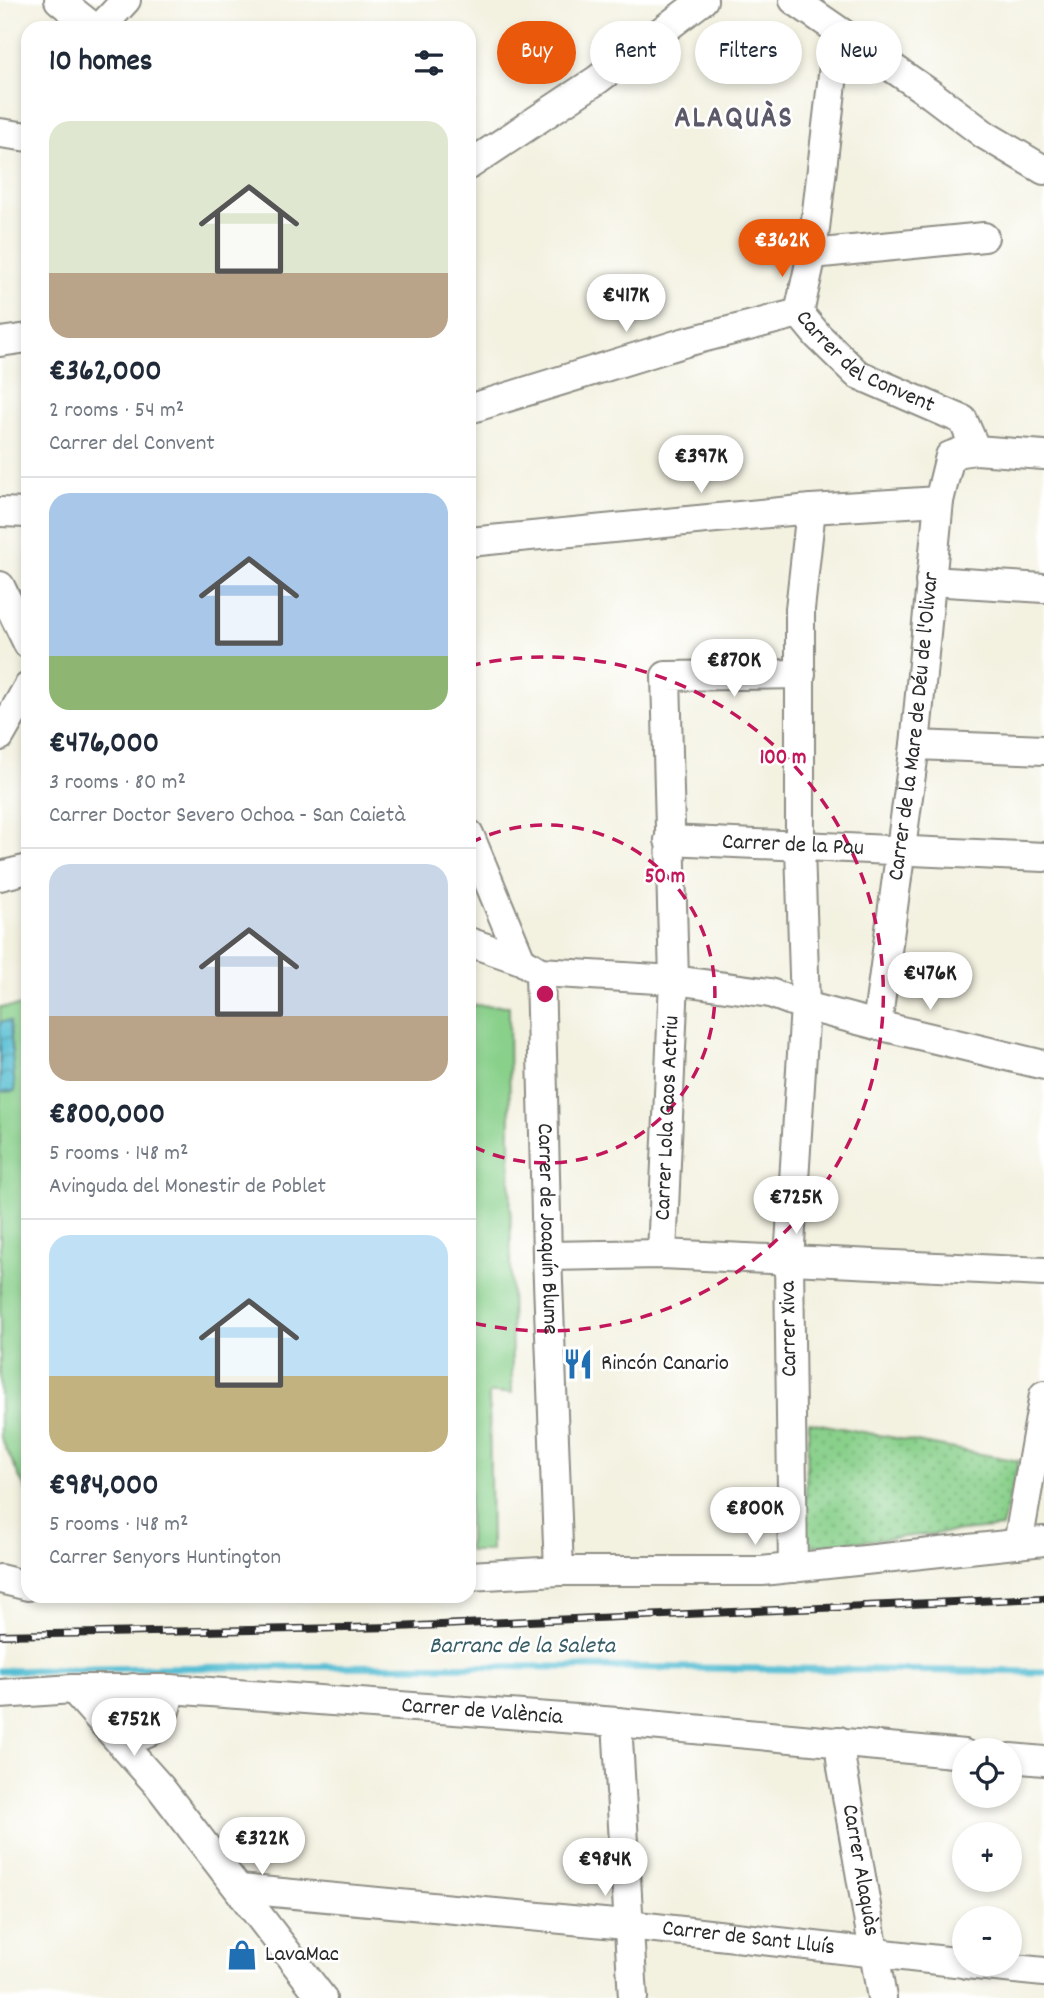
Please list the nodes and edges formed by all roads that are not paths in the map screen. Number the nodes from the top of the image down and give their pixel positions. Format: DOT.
graph roads {
  1 [pos="59,0"];
  2 [pos="126,0"];
  3 [pos="703,0"];
  4 [pos="810,1"];
  5 [pos="85,21"];
  6 [pos="106,21"];
  7 [pos="829,21"];
  8 [pos="902,75"];
  9 [pos="832,84"];
  10 [pos="0,133"];
  11 [pos="21,136"];
  12 [pos="476,159"];
  13 [pos="1044,170"];
  14 [pos="984,237"];
  15 [pos="812,254"];
  16 [pos="799,313"];
  17 [pos="21,339"];
  18 [pos="0,342"];
  19 [pos="476,407"];
  20 [pos="976,450"];
  21 [pos="1044,455"];
  22 [pos="939,501"];
  23 [pos="811,509"];
  24 [pos="0,512"];
  25 [pos="21,513"];
  26 [pos="476,541"];
  27 [pos="930,581"];
  28 [pos="0,586"];
  29 [pos="1044,587"];
  30 [pos="21,630"];
  31 [pos="801,674"];
  32 [pos="21,699"];
  33 [pos="0,736"];
  34 [pos="915,745"];
  35 [pos="1044,750"];
  36 [pos="669,840"];
  37 [pos="800,848"];
  38 [pos="476,849"];
  39 [pos="901,852"];
  40 [pos="1044,858"];
  41 [pos="21,871"];
  42 [pos="0,876"];
  43 [pos="476,945"];
  44 [pos="530,966"];
  45 [pos="674,980"];
  46 [pos="805,1006"];
  47 [pos="877,1025"];
  48 [pos="1044,1065"];
  49 [pos="662,1254"];
  50 [pos="547,1256"];
  51 [pos="789,1260"];
  52 [pos="1044,1272"];
  53 [pos="1044,1395"];
  54 [pos="1031,1543"];
  55 [pos="793,1568"];
  56 [pos="559,1571"];
  57 [pos="476,1576"];
  58 [pos="0,1579"];
  59 [pos="21,1584"];
  60 [pos="132,1688"];
  61 [pos="73,1689"];
  62 [pos="170,1689"];
  63 [pos="0,1694"];
  64 [pos="617,1722"];
  65 [pos="136,1729"];
  66 [pos="839,1741"];
  67 [pos="952,1753"];
  68 [pos="1022,1759"];
  69 [pos="1044,1761"];
  70 [pos="160,1787"];
  71 [pos="240,1889"];
  72 [pos="628,1925"];
  73 [pos="876,1954"];
  74 [pos="952,1962"];
  75 [pos="1022,1969"];
  76 [pos="1044,1972"];
  77 [pos="322,1998"];
  78 [pos="633,1998"];
  79 [pos="882,1998"];
  1 -- 5 [label="street"];
  2 -- 6 [label="street"];
  3 -- 12 [label="street"];
  4 -- 7 [label="street"];
  8 -- 13 [label="street"];
  9 -- 15 [label="street, Carrer del Convent"];
  10 -- 11 [label="street"];
  14 -- 15 [label="street"];
  15 -- 16 [label="street, Carrer del Convent"];
  16 -- 19 [label="street"];
  16 -- 20 [label="street, Carrer del Convent"];
  17 -- 18 [label="street"];
  20 -- 21 [label="street"];
  20 -- 22 [label="street, Carrer de la Mare de Déu de l'Olivar"];
  22 -- 23 [label="street"];
  22 -- 27 [label="street, Carrer de la Mare de Déu de l'Olivar"];
  23 -- 26 [label="street"];
  23 -- 31 [label="street, Carrer Xiva"];
  24 -- 25 [label="street"];
  27 -- 29 [label="street"];
  27 -- 34 [label="street, Carrer de la Mare de Déu de l'Olivar"];
  28 -- 30 [label="street"];
  31 -- 36 [label="street, Carrer Lola Gaos Actriu"];
  31 -- 37 [label="street, Carrer Xiva"];
  32 -- 33 [label="street"];
  34 -- 35 [label="street"];
  34 -- 39 [label="street, Carrer de la Mare de Déu de l'Olivar"];
  36 -- 37 [label="street, Carrer de la Pau"];
  36 -- 45 [label="street, Carrer Lola Gaos Actriu"];
  37 -- 39 [label="street, Carrer de la Pau"];
  37 -- 46 [label="street, Carrer Xiva"];
  38 -- 44 [label="street"];
  39 -- 40 [label="street, Carrer de la Pau"];
  39 -- 47 [label="street, Carrer de la Mare de Déu de l'Olivar"];
  41 -- 42 [label="street"];
  43 -- 44 [label="street"];
  44 -- 45 [label="street"];
  44 -- 50 [label="street, Carrer de Joaquín Blume"];
  45 -- 46 [label="street"];
  45 -- 49 [label="street, Carrer Lola Gaos Actriu"];
  46 -- 47 [label="street"];
  46 -- 51 [label="street, Carrer Xiva"];
  47 -- 48 [label="street"];
  49 -- 50 [label="street"];
  49 -- 51 [label="street"];
  50 -- 56 [label="street, Carrer de Joaquín Blume"];
  51 -- 52 [label="street"];
  51 -- 55 [label="street, Carrer Xiva"];
  53 -- 54 [label="street"];
  54 -- 55 [label="street"];
  55 -- 56 [label="street"];
  56 -- 57 [label="street"];
  58 -- 59 [label="street"];
  60 -- 61 [label="street, Carrer de València"];
  60 -- 62 [label="street, Carrer de València"];
  60 -- 65 [label="street"];
  61 -- 63 [label="street, Carrer de València"];
  61 -- 65 [label="street"];
  62 -- 64 [label="street, Carrer de València"];
  62 -- 65 [label="street"];
  64 -- 66 [label="street, Carrer de València"];
  64 -- 72 [label="street"];
  65 -- 70 [label="street"];
  65 -- 70 [label="street"];
  66 -- 67 [label="street, Carrer de València"];
  66 -- 73 [label="street, Carrer Alaquàs"];
  68 -- 69 [label="street"];
  70 -- 71 [label="street"];
  71 -- 72 [label="street, Carrer de Sant Lluís"];
  71 -- 77 [label="street"];
  72 -- 73 [label="street, Carrer de Sant Lluís"];
  72 -- 78 [label="street"];
  73 -- 74 [label="street, Carrer de Sant Lluís"];
  73 -- 79 [label="street, Carrer Alaquàs"];
  75 -- 76 [label="street, Carrer de Sant Lluís"];
}
